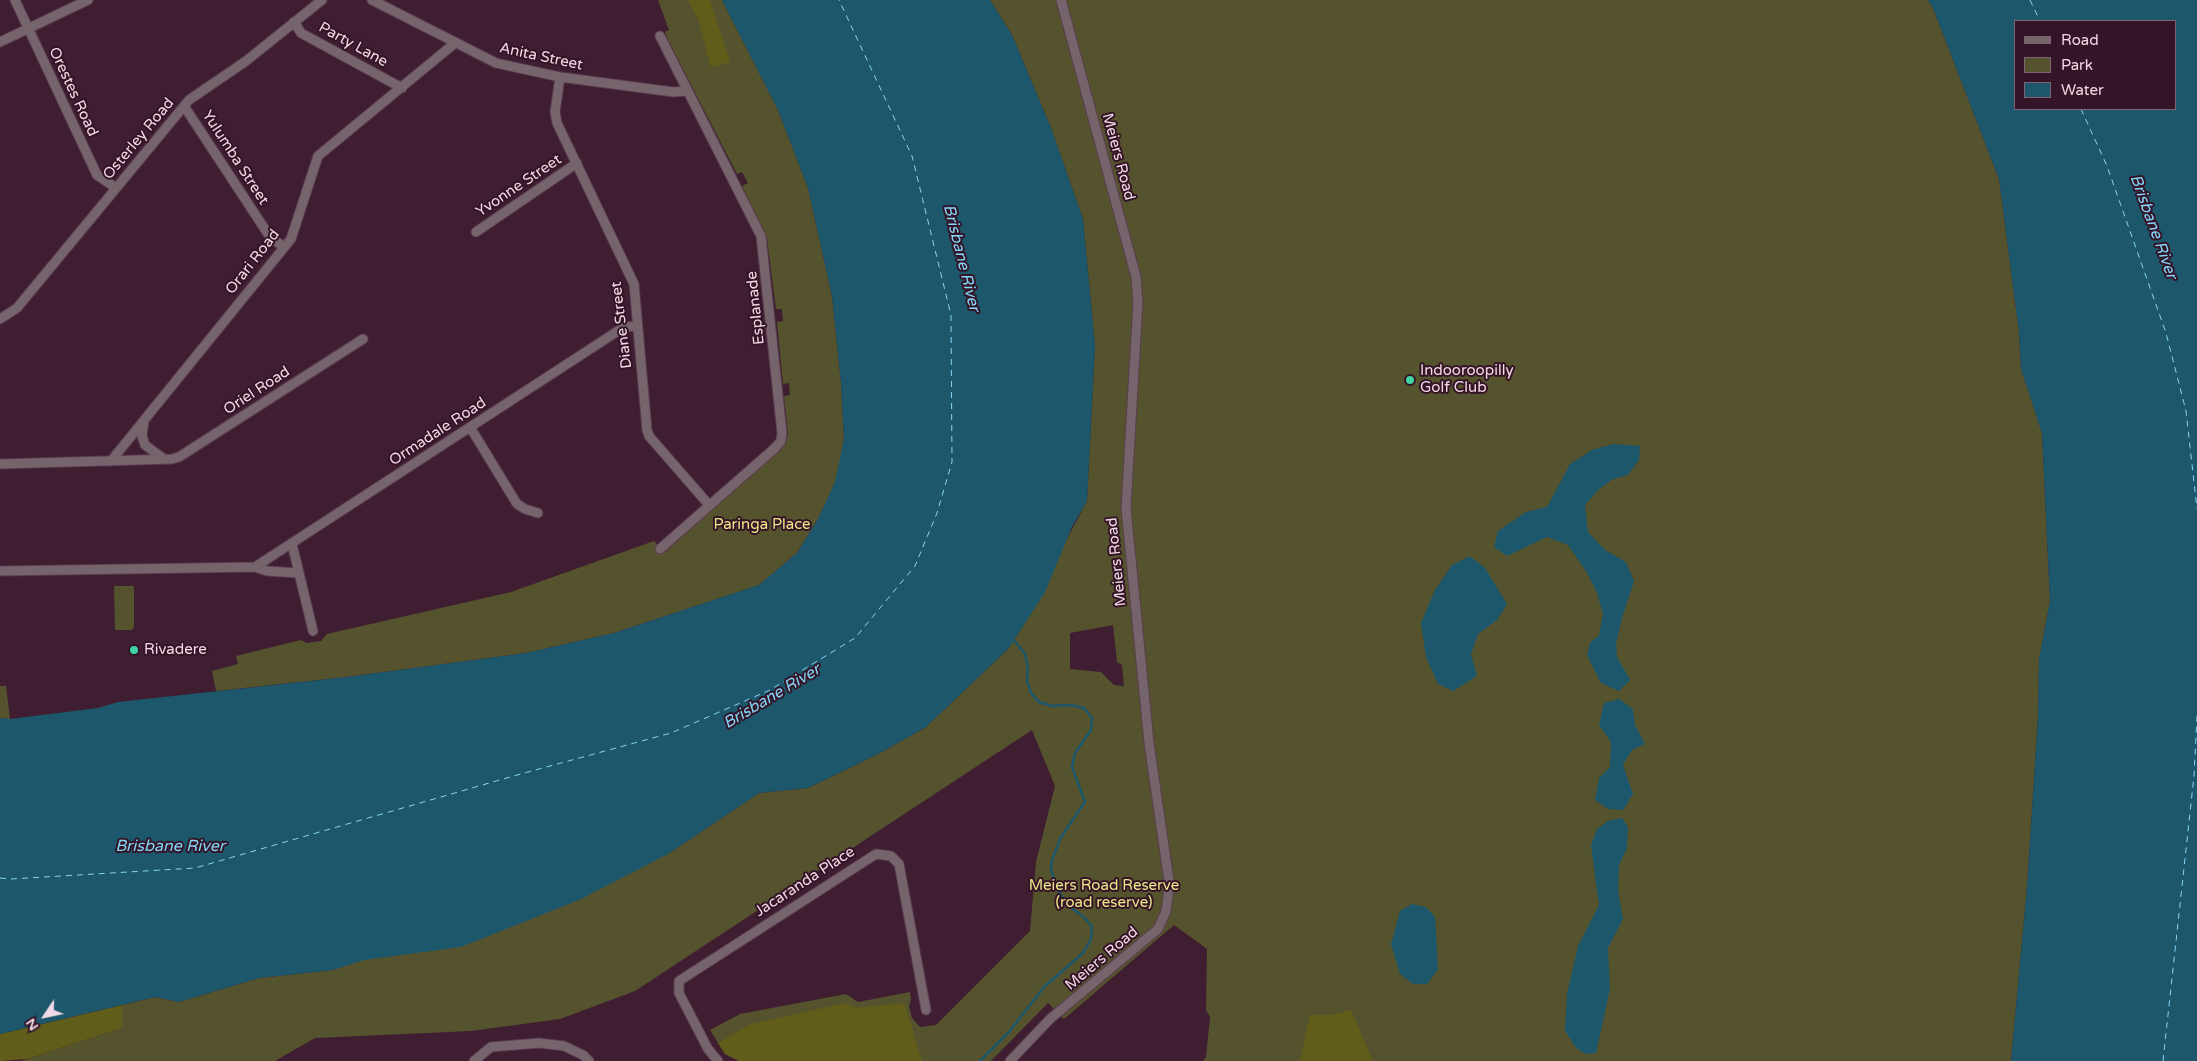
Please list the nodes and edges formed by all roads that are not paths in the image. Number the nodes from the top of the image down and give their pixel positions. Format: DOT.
graph roads {
  1 [pos="15,0"];
  2 [pos="88,0"];
  3 [pos="322,0"];
  4 [pos="372,0"];
  5 [pos="1061,0"];
  6 [pos="294,22"];
  7 [pos="28,28"];
  8 [pos="660,36"];
  9 [pos="0,42"];
  10 [pos="455,43"];
  11 [pos="560,77"];
  12 [pos="402,88"];
  13 [pos="687,91"];
  14 [pos="184,106"];
  15 [pos="577,163"];
  16 [pos="116,188"];
  17 [pos="476,232"];
  18 [pos="284,247"];
  19 [pos="0,320"];
  20 [pos="637,326"];
  21 [pos="363,339"];
  22 [pos="144,421"];
  23 [pos="470,427"];
  24 [pos="164,459"];
  25 [pos="111,461"];
  26 [pos="0,464"];
  27 [pos="709,505"];
  28 [pos="538,514"];
  29 [pos="292,544"];
  30 [pos="660,549"];
  31 [pos="255,567"];
  32 [pos="0,571"];
  33 [pos="299,573"];
  34 [pos="313,631"];
  35 [pos="926,1010"];
  36 [pos="474,1061"];
  37 [pos="589,1061"];
  38 [pos="718,1061"];
  39 [pos="1010,1061"];
  1 -- 7 [label="street, Orestes Road"];
  2 -- 7 [label="street"];
  3 -- 6 [label="street, Osterley Road"];
  4 -- 10 [label="street, Anita Street"];
  5 -- 39 [label="street, Meiers Road"];
  6 -- 12 [label="street, Party Lane"];
  6 -- 14 [label="street, Osterley Road"];
  7 -- 9 [label="street"];
  7 -- 16 [label="street, Orestes Road"];
  8 -- 13 [label="street, Esplanade"];
  10 -- 11 [label="street, Anita Street"];
  10 -- 12 [label="street, Orari Road"];
  11 -- 13 [label="street, Anita Street"];
  11 -- 15 [label="street, Diane Street"];
  12 -- 18 [label="street, Orari Road"];
  13 -- 27 [label="street, Esplanade"];
  14 -- 16 [label="street, Osterley Road"];
  14 -- 18 [label="street, Yulumba Street"];
  15 -- 17 [label="street, Yvonne Street"];
  15 -- 20 [label="street, Diane Street"];
  16 -- 19 [label="street, Osterley Road"];
  18 -- 22 [label="street, Orari Road"];
  20 -- 23 [label="street, Ormadale Road"];
  20 -- 27 [label="street, Diane Street"];
  21 -- 24 [label="street, Oriel Road"];
  22 -- 24 [label="street"];
  22 -- 25 [label="street, Orari Road"];
  23 -- 28 [label="street"];
  23 -- 29 [label="street, Ormadale Road"];
  24 -- 25 [label="street, Oriel Road"];
  25 -- 26 [label="street, Oriel Road"];
  27 -- 30 [label="street, Esplanade"];
  29 -- 31 [label="street, Ormadale Road"];
  29 -- 33 [label="street"];
  31 -- 32 [label="street"];
  31 -- 33 [label="street"];
  33 -- 34 [label="street"];
  35 -- 38 [label="street, Jacaranda Place"];
  36 -- 37 [label="street"];
}
